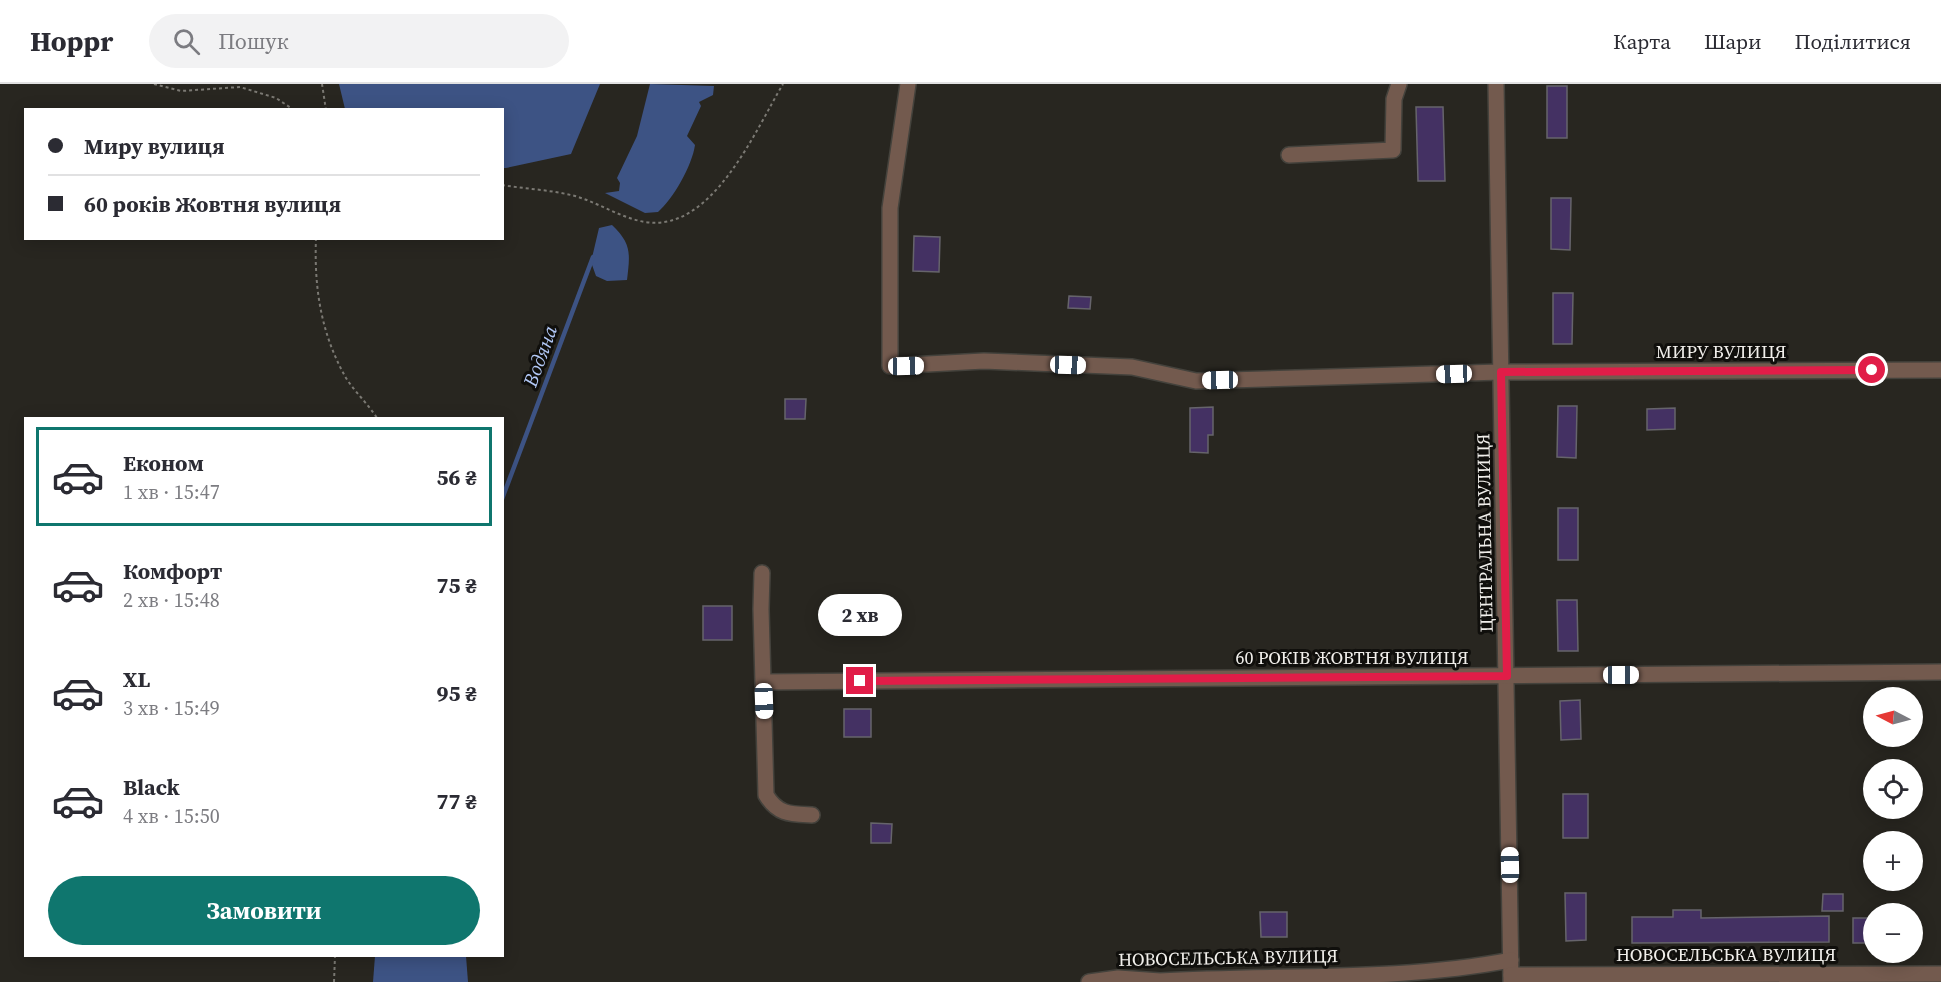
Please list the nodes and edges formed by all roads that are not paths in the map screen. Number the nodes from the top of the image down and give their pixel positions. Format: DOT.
graph roads {
  1 [pos="908,84"];
  2 [pos="1399,84"];
  3 [pos="1496,84"];
  4 [pos="1289,154"];
  5 [pos="1941,370"];
  6 [pos="1501,372"];
  7 [pos="762,573"];
  8 [pos="1941,672"];
  9 [pos="1507,676"];
  10 [pos="764,682"];
  11 [pos="812,815"];
  12 [pos="1511,972"];
  13 [pos="1941,974"];
  14 [pos="1089,982"];
  1 -- 6 [label="street, МИРУ ВУЛИЦЯ"];
  2 -- 4 [label="street"];
  3 -- 6 [label="street, ЦЕНТРАЛЬНА ВУЛИЦЯ"];
  5 -- 6 [label="street, МИРУ ВУЛИЦЯ"];
  6 -- 9 [label="street, ЦЕНТРАЛЬНА ВУЛИЦЯ"];
  7 -- 10 [label="street"];
  8 -- 9 [label="street, 60 РОКІВ ЖОВТНЯ ВУЛИЦЯ"];
  9 -- 10 [label="street, 60 РОКІВ ЖОВТНЯ ВУЛИЦЯ"];
  9 -- 12 [label="street, ЦЕНТРАЛЬНА ВУЛИЦЯ"];
  10 -- 11 [label="street"];
  12 -- 13 [label="street, НОВОСЕЛЬСЬКА ВУЛИЦЯ"];
  12 -- 14 [label="street, НОВОСЕЛЬСЬКА ВУЛИЦЯ"];
}
